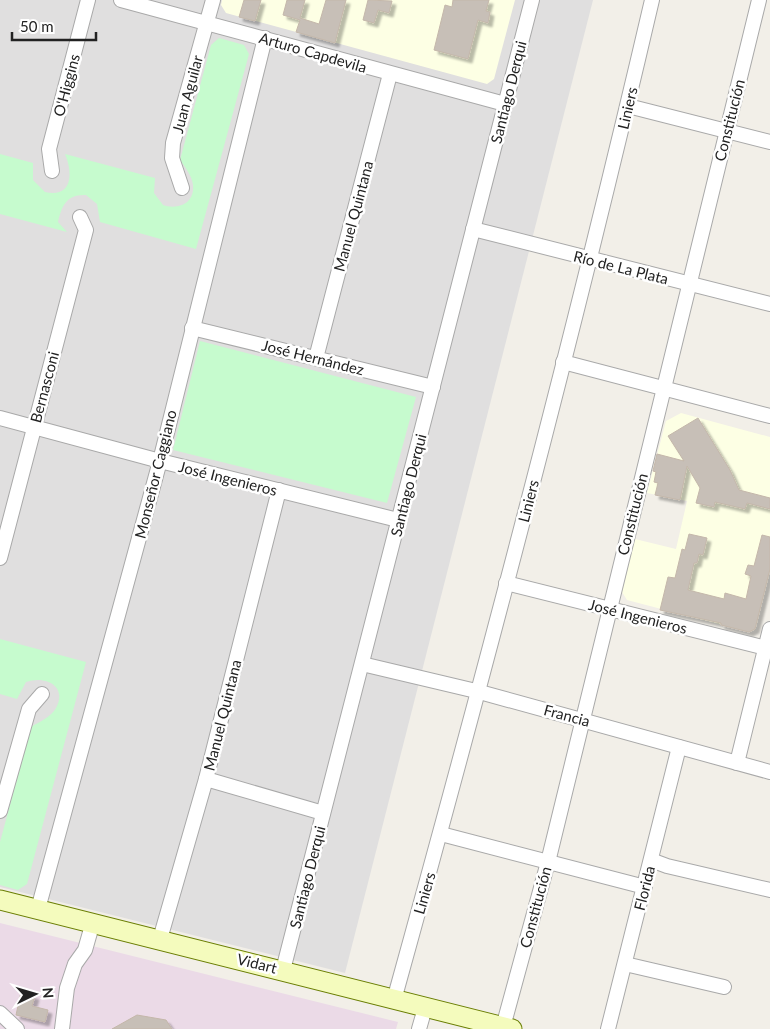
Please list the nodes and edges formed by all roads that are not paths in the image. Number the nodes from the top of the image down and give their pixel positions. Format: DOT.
graph roads {
  1 [pos="88,0"];
  2 [pos="121,0"];
  3 [pos="213,0"];
  4 [pos="532,0"];
  5 [pos="652,0"];
  6 [pos="759,0"];
  7 [pos="149,4"];
  8 [pos="206,23"];
  9 [pos="265,38"];
  10 [pos="390,74"];
  11 [pos="505,104"];
  12 [pos="628,106"];
  13 [pos="727,131"];
  14 [pos="770,142"];
  15 [pos="52,171"];
  16 [pos="182,188"];
  17 [pos="80,217"];
  18 [pos="473,229"];
  19 [pos="590,259"];
  20 [pos="688,284"];
  21 [pos="770,304"];
  22 [pos="192,328"];
  23 [pos="316,358"];
  24 [pos="563,362"];
  25 [pos="433,387"];
  26 [pos="663,388"];
  27 [pos="770,416"];
  28 [pos="0,418"];
  29 [pos="33,426"];
  30 [pos="160,461"];
  31 [pos="279,490"];
  32 [pos="398,520"];
  33 [pos="0,558"];
  34 [pos="506,583"];
  35 [pos="609,609"];
  36 [pos="770,628"];
  37 [pos="768,648"];
  38 [pos="362,664"];
  39 [pos="476,691"];
  40 [pos="42,694"];
  41 [pos="582,719"];
  42 [pos="679,747"];
  43 [pos="737,763"];
  44 [pos="770,772"];
  45 [pos="206,778"];
  46 [pos="0,811"];
  47 [pos="324,813"];
  48 [pos="441,834"];
  49 [pos="651,860"];
  50 [pos="548,862"];
  51 [pos="645,887"];
  52 [pos="770,890"];
  53 [pos="0,900"];
  54 [pos="38,909"];
  55 [pos="93,922"];
  56 [pos="160,939"];
  57 [pos="85,950"];
  58 [pos="625,964"];
  59 [pos="88,966"];
  60 [pos="283,970"];
  61 [pos="724,987"];
  62 [pos="394,1000"];
  63 [pos="424,1008"];
  64 [pos="0,1013"];
  65 [pos="508,1028"];
  66 [pos="17,1029"];
  67 [pos="62,1029"];
  68 [pos="419,1029"];
  69 [pos="608,1029"];
  1 -- 15 [label="street, O'Higgins"];
  2 -- 7 [label="street, Arturo Capdevila"];
  3 -- 8 [label="street, Juan Aguilar"];
  4 -- 11 [label="street, Santiago Derqui"];
  5 -- 12 [label="street, Liniers"];
  6 -- 13 [label="street, Constitución"];
  7 -- 8 [label="street, Arturo Capdevila"];
  8 -- 9 [label="street, Arturo Capdevila"];
  8 -- 16 [label="street, Juan Aguilar"];
  9 -- 10 [label="street, Arturo Capdevila"];
  9 -- 22 [label="street, Monseñor Caggiano"];
  10 -- 11 [label="street, Arturo Capdevila"];
  10 -- 23 [label="street, Manuel Quintana"];
  11 -- 18 [label="street, Santiago Derqui"];
  12 -- 13 [label="street"];
  12 -- 19 [label="street, Liniers"];
  13 -- 14 [label="street"];
  13 -- 20 [label="street, Constitución"];
  17 -- 29 [label="street, Bernasconi"];
  18 -- 19 [label="street, Río de La Plata"];
  18 -- 25 [label="street, Santiago Derqui"];
  19 -- 20 [label="street, Río de La Plata"];
  19 -- 24 [label="street, Liniers"];
  20 -- 21 [label="street, Río de La Plata"];
  20 -- 26 [label="street, Constitución"];
  22 -- 23 [label="street, José Hernández"];
  22 -- 30 [label="street, Monseñor Caggiano"];
  23 -- 25 [label="street, José Hernández"];
  24 -- 26 [label="street"];
  24 -- 34 [label="street, Liniers"];
  25 -- 32 [label="street, Santiago Derqui"];
  26 -- 27 [label="street"];
  26 -- 35 [label="street, Constitución"];
  28 -- 29 [label="street, José Ingenieros"];
  29 -- 30 [label="street, José Ingenieros"];
  29 -- 33 [label="street, Bernasconi"];
  30 -- 31 [label="street, José Ingenieros"];
  30 -- 54 [label="street, Monseñor Caggiano"];
  31 -- 32 [label="street, José Ingenieros"];
  31 -- 45 [label="street, Manuel Quintana"];
  32 -- 38 [label="street, Santiago Derqui"];
  34 -- 35 [label="street, José Ingenieros"];
  34 -- 39 [label="street, Liniers"];
  35 -- 37 [label="street, José Ingenieros"];
  35 -- 41 [label="street, Constitución"];
  36 -- 37 [label="street"];
  37 -- 43 [label="street"];
  38 -- 39 [label="street, Francia"];
  38 -- 47 [label="street, Santiago Derqui"];
  39 -- 41 [label="street, Francia"];
  39 -- 48 [label="street, Liniers"];
  40 -- 46 [label="street"];
  41 -- 42 [label="street, Francia"];
  41 -- 50 [label="street, Constitución"];
  42 -- 43 [label="street, Francia"];
  42 -- 49 [label="street, Florida"];
  43 -- 44 [label="street, Francia"];
  45 -- 47 [label="street"];
  45 -- 56 [label="street, Manuel Quintana"];
  47 -- 60 [label="street, Santiago Derqui"];
  48 -- 50 [label="street"];
  48 -- 62 [label="street, Liniers"];
  49 -- 51 [label="street, Florida"];
  49 -- 52 [label="street"];
  50 -- 51 [label="street"];
  50 -- 65 [label="street, Constitución"];
  51 -- 58 [label="street, Florida"];
  53 -- 54 [label="street, Vidart"];
  54 -- 55 [label="street, Vidart"];
  55 -- 56 [label="street, Vidart"];
  55 -- 57 [label="street"];
  56 -- 60 [label="street, Vidart"];
  57 -- 59 [label="street"];
  57 -- 67 [label="street"];
  58 -- 61 [label="street"];
  58 -- 69 [label="street, Florida"];
  60 -- 62 [label="street, Vidart"];
  62 -- 63 [label="street, Vidart"];
  63 -- 65 [label="street, Vidart"];
  63 -- 68 [label="street"];
  64 -- 66 [label="street"];
}
